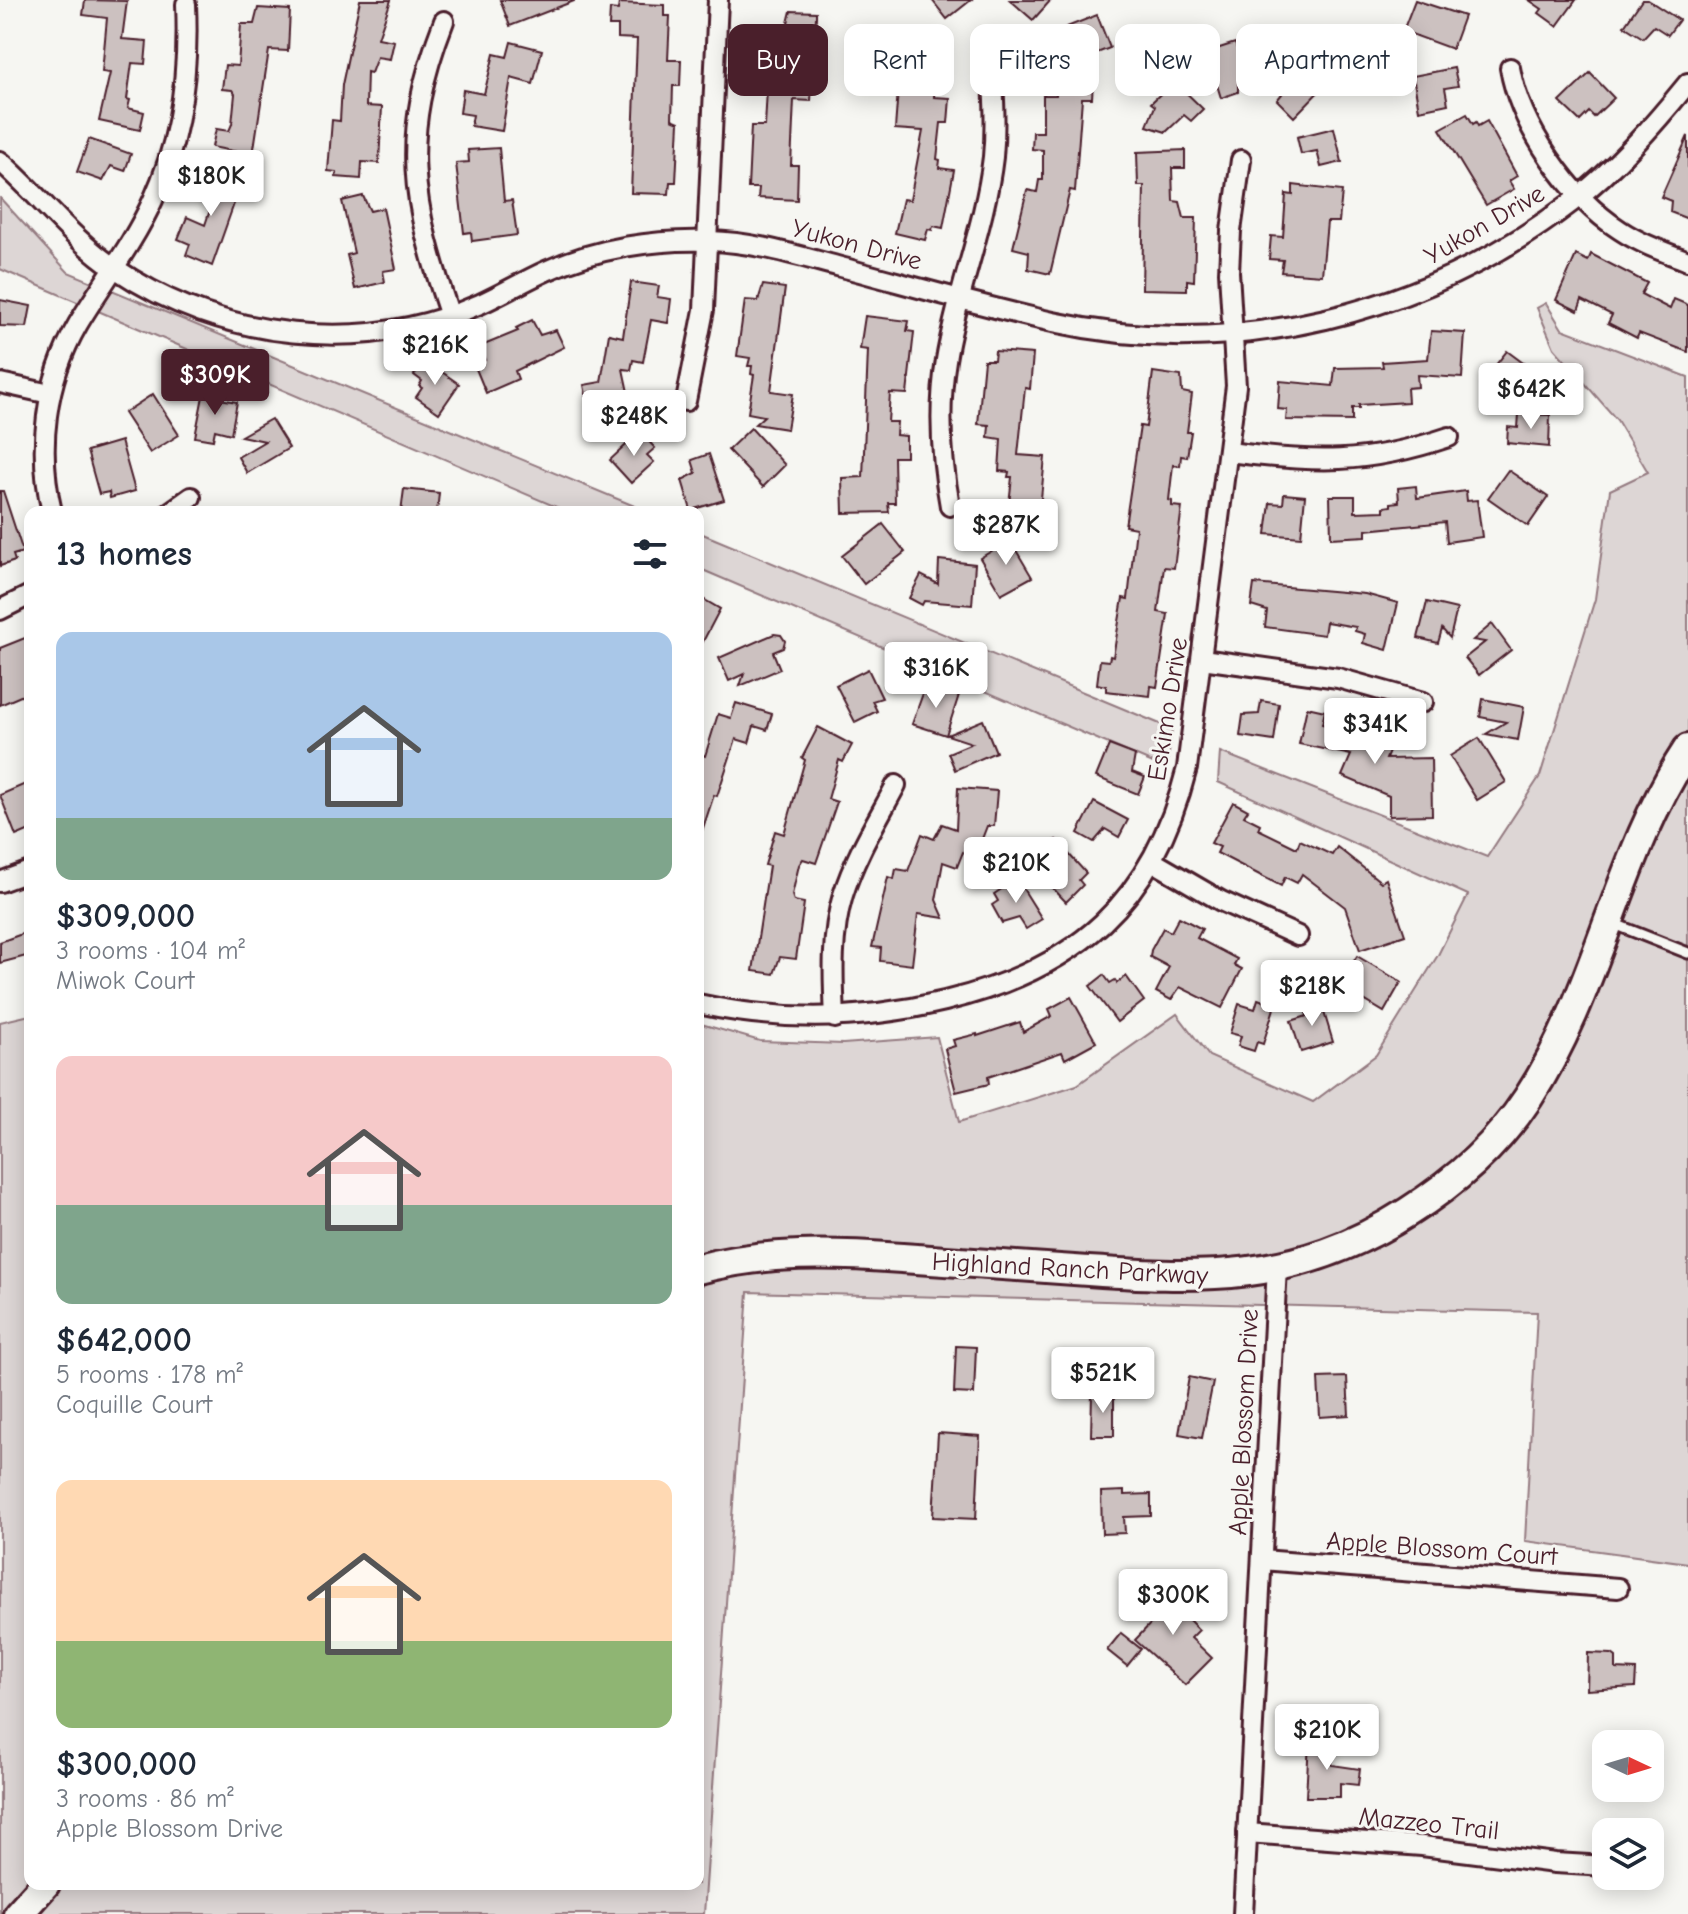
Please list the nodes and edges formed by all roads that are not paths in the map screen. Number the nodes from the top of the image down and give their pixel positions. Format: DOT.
graph roads {
  1 [pos="718,0"];
  2 [pos="186,4"];
  3 [pos="444,21"];
  4 [pos="1510,68"];
  5 [pos="1688,83"];
  6 [pos="994,96"];
  7 [pos="1241,160"];
  8 [pos="0,161"];
  9 [pos="1580,195"];
  10 [pos="708,241"];
  11 [pos="1688,261"];
  12 [pos="115,269"];
  13 [pos="960,298"];
  14 [pos="450,316"];
  15 [pos="1233,334"];
  16 [pos="0,383"];
  17 [pos="50,394"];
  18 [pos="686,401"];
  19 [pos="1449,437"];
  20 [pos="1229,452"];
  21 [pos="191,497"];
  22 [pos="51,506"];
  23 [pos="178,506"];
  24 [pos="950,506"];
  25 [pos="24,598"];
  26 [pos="0,610"];
  27 [pos="1202,659"];
  28 [pos="1423,702"];
  29 [pos="1688,749"];
  30 [pos="896,785"];
  31 [pos="1152,861"];
  32 [pos="24,873"];
  33 [pos="0,882"];
  34 [pos="1609,922"];
  35 [pos="1298,936"];
  36 [pos="1688,953"];
  37 [pos="704,1005"];
  38 [pos="835,1018"];
  39 [pos="1277,1267"];
  40 [pos="704,1268"];
  41 [pos="1262,1560"];
  42 [pos="1618,1588"];
  43 [pos="1247,1833"];
  44 [pos="1592,1865"];
  45 [pos="40,1890"];
  46 [pos="18,1914"];
  47 [pos="1243,1914"];
  1 -- 10 [label="street"];
  2 -- 12 [label="street"];
  3 -- 14 [label="street"];
  4 -- 9 [label="street"];
  5 -- 9 [label="street, Yukon Drive"];
  6 -- 13 [label="street"];
  7 -- 15 [label="street, Eskimo Drive"];
  8 -- 12 [label="street, Yukon Drive"];
  9 -- 11 [label="street"];
  9 -- 15 [label="street, Yukon Drive"];
  10 -- 13 [label="street, Yukon Drive"];
  10 -- 14 [label="street, Yukon Drive"];
  10 -- 18 [label="street"];
  12 -- 14 [label="street, Yukon Drive"];
  12 -- 17 [label="street"];
  13 -- 15 [label="street, Yukon Drive"];
  13 -- 24 [label="street"];
  15 -- 20 [label="street, Eskimo Drive"];
  16 -- 17 [label="street"];
  17 -- 22 [label="street"];
  19 -- 20 [label="street"];
  20 -- 27 [label="street, Eskimo Drive"];
  21 -- 23 [label="street"];
  25 -- 26 [label="street"];
  27 -- 28 [label="street"];
  27 -- 31 [label="street, Eskimo Drive"];
  29 -- 34 [label="main road, Highland Ranch Parkway"];
  30 -- 38 [label="street"];
  31 -- 35 [label="street"];
  31 -- 38 [label="street, Eskimo Drive"];
  32 -- 33 [label="street"];
  34 -- 36 [label="lane"];
  34 -- 39 [label="main road, Highland Ranch Parkway"];
  37 -- 38 [label="street, Eskimo Drive"];
  39 -- 40 [label="main road, Highland Ranch Parkway"];
  39 -- 41 [label="street, Apple Blossom Drive"];
  41 -- 42 [label="street, Apple Blossom Court"];
  41 -- 43 [label="street, Apple Blossom Drive"];
  43 -- 44 [label="street, Mazzeo Trail"];
  43 -- 47 [label="street, Apple Blossom Drive"];
  45 -- 46 [label="main road"];
}
